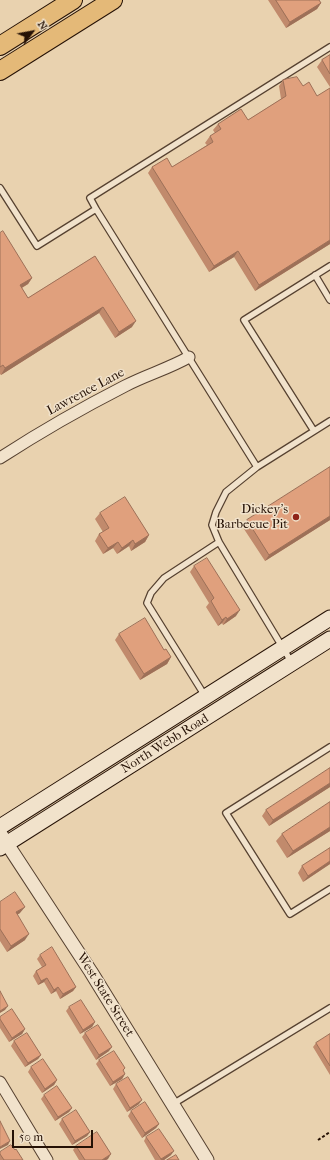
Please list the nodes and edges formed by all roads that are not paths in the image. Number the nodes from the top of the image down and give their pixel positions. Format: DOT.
graph roads {
  1 [pos="73,0"];
  2 [pos="113,0"];
  3 [pos="0,46"];
  4 [pos="330,47"];
  5 [pos="0,71"];
  6 [pos="0,188"];
  7 [pos="96,209"];
  8 [pos="330,266"];
  9 [pos="315,275"];
  10 [pos="330,300"];
  11 [pos="189,357"];
  12 [pos="330,421"];
  13 [pos="314,431"];
  14 [pos="0,458"];
  15 [pos="257,467"];
  16 [pos="220,542"];
  17 [pos="330,618"];
  18 [pos="330,639"];
  19 [pos="283,648"];
  20 [pos="292,663"];
  21 [pos="205,697"];
  22 [pos="330,747"];
  23 [pos="0,827"];
  24 [pos="2,842"];
  25 [pos="330,889"];
  26 [pos="330,1008"];
  27 [pos="0,1082"];
  28 [pos="173,1104"];
  29 [pos="47,1160"];
  30 [pos="207,1160"];
  1 -- 3 [label="highway"];
  2 -- 5 [label="highway"];
  4 -- 7 [label="lane"];
  6 -- 7 [label="lane"];
  7 -- 11 [label="lane"];
  8 -- 9 [label="lane"];
  9 -- 10 [label="lane"];
  9 -- 13 [label="lane"];
  11 -- 14 [label="street, Lawrence Lane"];
  11 -- 15 [label="lane"];
  12 -- 13 [label="lane"];
  13 -- 15 [label="lane"];
  15 -- 16 [label="lane"];
  16 -- 19 [label="lane"];
  16 -- 21 [label="lane"];
  17 -- 19 [label="main road, North Webb Road"];
  18 -- 20 [label="main road, North Webb Road"];
  19 -- 20 [label="lane"];
  19 -- 21 [label="main road, North Webb Road"];
  20 -- 24 [label="main road, North Webb Road"];
  21 -- 23 [label="main road, North Webb Road"];
  22 -- 25 [label="lane"];
  24 -- 28 [label="street, West State Street"];
  26 -- 28 [label="lane"];
  27 -- 29 [label="street"];
  28 -- 30 [label="street, West State Street"];
}
